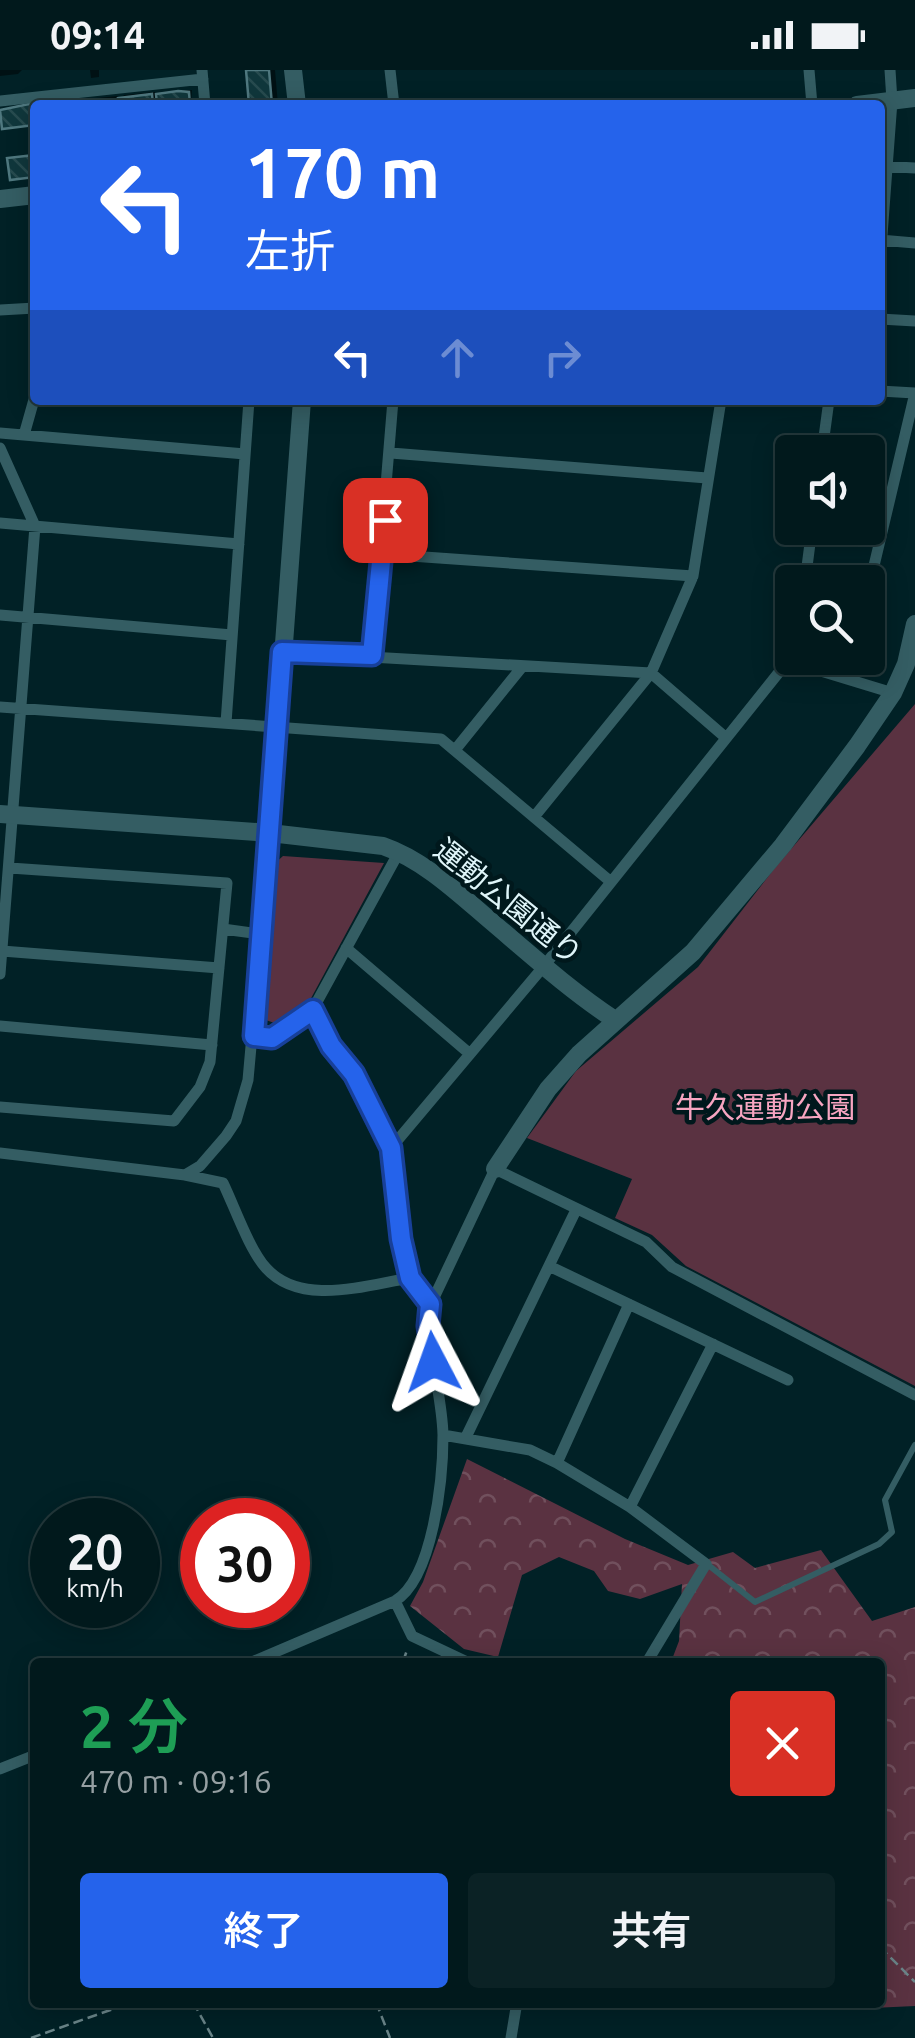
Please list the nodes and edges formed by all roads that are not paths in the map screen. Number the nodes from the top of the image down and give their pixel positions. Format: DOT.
graph roads {
  1 [pos="293,70"];
  2 [pos="390,70"];
  3 [pos="809,70"];
  4 [pos="890,70"];
  5 [pos="203,74"];
  6 [pos="915,98"];
  7 [pos="205,100"];
  8 [pos="296,100"];
  9 [pos="393,100"];
  10 [pos="812,100"];
  11 [pos="0,101"];
  12 [pos="892,101"];
  13 [pos="885,102"];
  14 [pos="885,158"];
  15 [pos="885,166"];
  16 [pos="915,168"];
  17 [pos="30,196"];
  18 [pos="0,199"];
  19 [pos="885,240"];
  20 [pos="915,243"];
  21 [pos="30,308"];
  22 [pos="0,310"];
  23 [pos="885,319"];
  24 [pos="915,321"];
  25 [pos="885,391"];
  26 [pos="915,393"];
  27 [pos="32,405"];
  28 [pos="249,405"];
  29 [pos="302,405"];
  30 [pos="394,405"];
  31 [pos="720,405"];
  32 [pos="828,405"];
  33 [pos="0,433"];
  34 [pos="24,435"];
  35 [pos="824,435"];
  36 [pos="0,448"];
  37 [pos="390,452"];
  38 [pos="245,454"];
  39 [pos="707,478"];
  40 [pos="0,523"];
  41 [pos="35,526"];
  42 [pos="239,544"];
  43 [pos="382,554"];
  44 [pos="874,565"];
  45 [pos="693,576"];
  46 [pos="0,615"];
  47 [pos="28,617"];
  48 [pos="915,624"];
  49 [pos="232,636"];
  50 [pos="282,652"];
  51 [pos="372,655"];
  52 [pos="522,667"];
  53 [pos="651,673"];
  54 [pos="776,675"];
  55 [pos="836,675"];
  56 [pos="893,693"];
  57 [pos="0,707"];
  58 [pos="20,708"];
  59 [pos="226,723"];
  60 [pos="277,728"];
  61 [pos="725,737"];
  62 [pos="455,750"];
  63 [pos="7,815"];
  64 [pos="534,817"];
  65 [pos="270,833"];
  66 [pos="399,852"];
  67 [pos="6,873"];
  68 [pos="611,882"];
  69 [pos="223,928"];
  70 [pos="260,934"];
  71 [pos="346,948"];
  72 [pos="2,951"];
  73 [pos="544,966"];
  74 [pos="219,968"];
  75 [pos="0,972"];
  76 [pos="313,1010"];
  77 [pos="615,1020"];
  78 [pos="0,1026"];
  79 [pos="254,1036"];
  80 [pos="212,1045"];
  81 [pos="470,1054"];
  82 [pos="0,1107"];
  83 [pos="391,1148"];
  84 [pos="0,1153"];
  85 [pos="495,1169"];
  86 [pos="185,1175"];
  87 [pos="576,1210"];
  88 [pos="548,1266"];
  89 [pos="410,1278"];
  90 [pos="430,1304"];
  91 [pos="629,1304"];
  92 [pos="713,1344"];
  93 [pos="788,1380"];
  94 [pos="915,1394"];
  95 [pos="443,1435"];
  96 [pos="466,1437"];
  97 [pos="915,1445"];
  98 [pos="558,1463"];
  99 [pos="630,1507"];
  100 [pos="706,1564"];
  101 [pos="394,1601"];
  102 [pos="261,1658"];
  103 [pos="459,1658"];
  104 [pos="648,1658"];
  105 [pos="30,1757"];
  106 [pos="0,1768"];
  107 [pos="516,2008"];
  108 [pos="512,2038"];
  1 -- 8 [label="street"];
  2 -- 9 [label="street"];
  3 -- 10 [label="street"];
  4 -- 12 [label="street"];
  5 -- 7 [label="street"];
  5 -- 11 [label="street"];
  6 -- 12 [label="street"];
  12 -- 13 [label="street"];
  12 -- 14 [label="street"];
  15 -- 16 [label="street"];
  17 -- 18 [label="street"];
  19 -- 20 [label="street"];
  21 -- 22 [label="street"];
  23 -- 24 [label="street"];
  25 -- 26 [label="street"];
  26 -- 44 [label="street"];
  27 -- 34 [label="street"];
  28 -- 38 [label="street"];
  29 -- 50 [label="street"];
  30 -- 37 [label="street"];
  31 -- 39 [label="street"];
  32 -- 35 [label="street"];
  33 -- 34 [label="street"];
  34 -- 38 [label="street"];
  36 -- 41 [label="street"];
  37 -- 39 [label="street"];
  37 -- 43 [label="street"];
  38 -- 42 [label="street"];
  39 -- 45 [label="street"];
  40 -- 41 [label="street"];
  41 -- 42 [label="street"];
  41 -- 47 [label="street"];
  42 -- 49 [label="street"];
  43 -- 45 [label="street"];
  43 -- 51 [label="street"];
  45 -- 53 [label="street"];
  46 -- 47 [label="street"];
  47 -- 49 [label="street"];
  47 -- 58 [label="street"];
  48 -- 56 [label="street"];
  49 -- 59 [label="street"];
  50 -- 51 [label="street"];
  50 -- 60 [label="street"];
  51 -- 52 [label="street"];
  52 -- 53 [label="street"];
  52 -- 62 [label="street"];
  53 -- 61 [label="street"];
  53 -- 64 [label="street"];
  54 -- 61 [label="street"];
  55 -- 56 [label="street"];
  56 -- 77 [label="street"];
  57 -- 58 [label="street"];
  58 -- 59 [label="street"];
  58 -- 63 [label="street"];
  59 -- 60 [label="street"];
  60 -- 62 [label="street"];
  60 -- 65 [label="street"];
  61 -- 68 [label="street"];
  62 -- 64 [label="street"];
  63 -- 65 [label="street, 運動公園通り"];
  63 -- 67 [label="street"];
  64 -- 68 [label="street"];
  65 -- 66 [label="street, 運動公園通り"];
  65 -- 70 [label="street"];
  66 -- 71 [label="street"];
  66 -- 73 [label="street, 運動公園通り"];
  67 -- 69 [label="street"];
  67 -- 72 [label="street"];
  68 -- 73 [label="street"];
  69 -- 70 [label="street"];
  69 -- 74 [label="street"];
  70 -- 79 [label="street"];
  71 -- 76 [label="street"];
  71 -- 81 [label="street"];
  72 -- 74 [label="street"];
  72 -- 75 [label="street"];
  73 -- 77 [label="street, 運動公園通り"];
  73 -- 81 [label="street"];
  74 -- 80 [label="street"];
  76 -- 79 [label="street"];
  76 -- 83 [label="street"];
  77 -- 85 [label="street"];
  78 -- 80 [label="street"];
  79 -- 86 [label="street"];
  80 -- 82 [label="street"];
  81 -- 83 [label="street"];
  83 -- 89 [label="street"];
  84 -- 86 [label="street"];
  85 -- 87 [label="street"];
  85 -- 90 [label="street"];
  86 -- 89 [label="street"];
  87 -- 88 [label="street"];
  87 -- 94 [label="street"];
  88 -- 91 [label="street"];
  88 -- 96 [label="street"];
  89 -- 90 [label="street"];
  90 -- 95 [label="street"];
  91 -- 92 [label="street"];
  91 -- 98 [label="street"];
  92 -- 93 [label="street"];
  92 -- 99 [label="street"];
  95 -- 96 [label="street"];
  95 -- 101 [label="street"];
  96 -- 98 [label="street"];
  97 -- 100 [label="lane"];
  98 -- 99 [label="street"];
  99 -- 100 [label="street"];
  100 -- 104 [label="street"];
  101 -- 102 [label="street"];
  101 -- 103 [label="street"];
  105 -- 106 [label="street"];
  107 -- 108 [label="street"];
}
